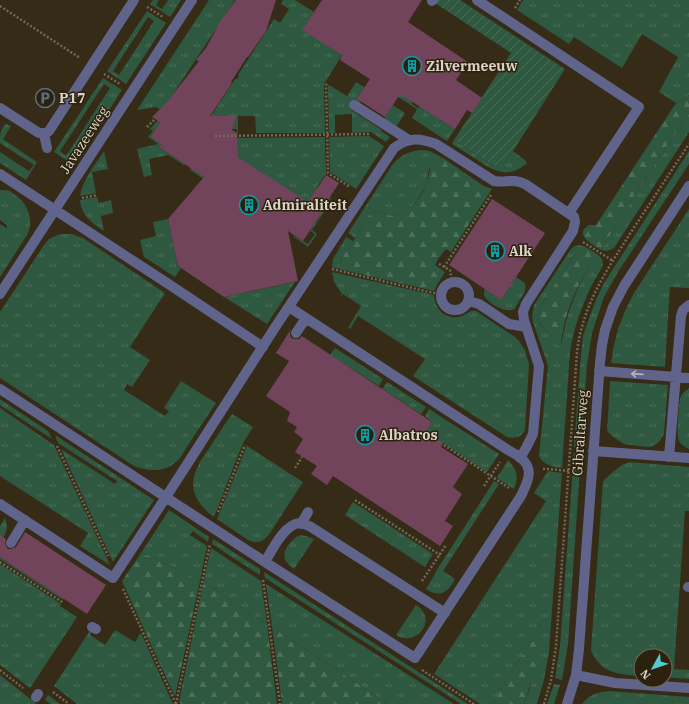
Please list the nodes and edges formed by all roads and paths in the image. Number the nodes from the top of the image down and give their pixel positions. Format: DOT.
graph roads {
  1 [pos="192,0"];
  2 [pos="477,0"];
  3 [pos="138,2"];
  4 [pos="0,6"];
  5 [pos="175,25"];
  6 [pos="92,66"];
  7 [pos="327,84"];
  8 [pos="132,92"];
  9 [pos="354,105"];
  10 [pos="1,110"];
  11 [pos="155,119"];
  12 [pos="147,127"];
  13 [pos="44,134"];
  14 [pos="327,135"];
  15 [pos="215,136"];
  16 [pos="409,140"];
  17 [pos="47,148"];
  18 [pos="393,149"];
  19 [pos="0,174"];
  20 [pos="500,182"];
  21 [pos="689,186"];
  22 [pos="362,195"];
  23 [pos="56,210"];
  24 [pos="569,213"];
  25 [pos="571,234"];
  26 [pos="319,261"];
  27 [pos="613,261"];
  28 [pos="440,264"];
  29 [pos="444,267"];
  30 [pos="452,282"];
  31 [pos="0,294"];
  32 [pos="441,294"];
  33 [pos="468,301"];
  34 [pos="689,305"];
  35 [pos="289,307"];
  36 [pos="306,318"];
  37 [pos="526,327"];
  38 [pos="296,333"];
  39 [pos="263,347"];
  40 [pos="599,371"];
  41 [pos="676,377"];
  42 [pos="689,378"];
  43 [pos="0,389"];
  44 [pos="245,445"];
  45 [pos="444,445"];
  46 [pos="508,450"];
  47 [pos="593,451"];
  48 [pos="302,457"];
  49 [pos="669,457"];
  50 [pos="520,458"];
  51 [pos="689,458"];
  52 [pos="295,468"];
  53 [pos="528,471"];
  54 [pos="568,471"];
  55 [pos="491,476"];
  56 [pos="484,486"];
  57 [pos="521,496"];
  58 [pos="166,497"];
  59 [pos="354,500"];
  60 [pos="0,504"];
  61 [pos="308,512"];
  62 [pos="25,520"];
  63 [pos="301,524"];
  64 [pos="213,528"];
  65 [pos="11,543"];
  66 [pos="446,545"];
  67 [pos="440,555"];
  68 [pos="0,562"];
  69 [pos="265,562"];
  70 [pos="414,593"];
  71 [pos="62,602"];
  72 [pos="445,612"];
  73 [pos="415,658"];
  74 [pos="576,675"];
  75 [pos="689,688"];
  76 [pos="51,690"];
  77 [pos="69,704"];
  78 [pos="176,704"];
  79 [pos="280,704"];
  80 [pos="474,704"];
  81 [pos="567,704"];
  1 -- 5 [label="street, Javazeeweg"];
  2 -- 24 [label="street"];
  3 -- 5 [label="path"];
  3 -- 6 [label="street"];
  4 -- 6 [label="path"];
  5 -- 8 [label="street, Javazeeweg"];
  6 -- 8 [label="path"];
  6 -- 13 [label="street"];
  7 -- 14 [label="path"];
  8 -- 23 [label="street, Javazeeweg"];
  9 -- 16 [label="street"];
  10 -- 13 [label="street"];
  11 -- 12 [label="path"];
  13 -- 17 [label="street"];
  14 -- 15 [label="path"];
  14 -- 18 [label="path"];
  14 -- 22 [label="path"];
  16 -- 18 [label="street"];
  16 -- 20 [label="street"];
  18 -- 22 [label="street"];
  19 -- 23 [label="street"];
  20 -- 24 [label="street"];
  20 -- 29 [label="path"];
  21 -- 40 [label="street, Gibraltarweg"];
  22 -- 26 [label="street"];
  23 -- 31 [label="street, Javazeeweg"];
  23 -- 39 [label="street"];
  24 -- 25 [label="street"];
  25 -- 27 [label="path"];
  25 -- 37 [label="street"];
  26 -- 32 [label="path"];
  26 -- 35 [label="street"];
  28 -- 29 [label="path"];
  29 -- 30 [label="path"];
  30 -- 32 [label="street"];
  30 -- 33 [label="street"];
  32 -- 33 [label="street"];
  33 -- 37 [label="street"];
  34 -- 41 [label="street"];
  35 -- 36 [label="street"];
  35 -- 39 [label="street"];
  36 -- 38 [label="street"];
  36 -- 46 [label="street"];
  37 -- 50 [label="street"];
  39 -- 58 [label="street"];
  41 -- 40 [label="street, one-way"];
  40 -- 47 [label="street, Gibraltarweg"];
  41 -- 42 [label="street"];
  41 -- 49 [label="street"];
  43 -- 58 [label="street"];
  44 -- 64 [label="path"];
  45 -- 55 [label="path"];
  46 -- 50 [label="street"];
  46 -- 55 [label="path"];
  47 -- 49 [label="street"];
  47 -- 74 [label="street, Gibraltarweg"];
  48 -- 52 [label="path"];
  49 -- 51 [label="street"];
  50 -- 53 [label="street"];
  53 -- 54 [label="path"];
  53 -- 57 [label="street"];
  55 -- 56 [label="path"];
  55 -- 57 [label="path"];
  57 -- 72 [label="street"];
  58 -- 62 [label="street"];
  58 -- 64 [label="street"];
  59 -- 67 [label="path"];
  60 -- 62 [label="street"];
  61 -- 63 [label="street"];
  62 -- 65 [label="street"];
  63 -- 69 [label="street"];
  63 -- 70 [label="street"];
  64 -- 69 [label="street"];
  64 -- 78 [label="path"];
  66 -- 67 [label="path"];
  67 -- 70 [label="path"];
  68 -- 71 [label="path"];
  69 -- 73 [label="street"];
  69 -- 79 [label="path"];
  70 -- 72 [label="street"];
  72 -- 73 [label="street"];
  73 -- 80 [label="path"];
  74 -- 75 [label="street"];
  74 -- 81 [label="street, Gibraltarweg"];
  76 -- 77 [label="path"];
}
